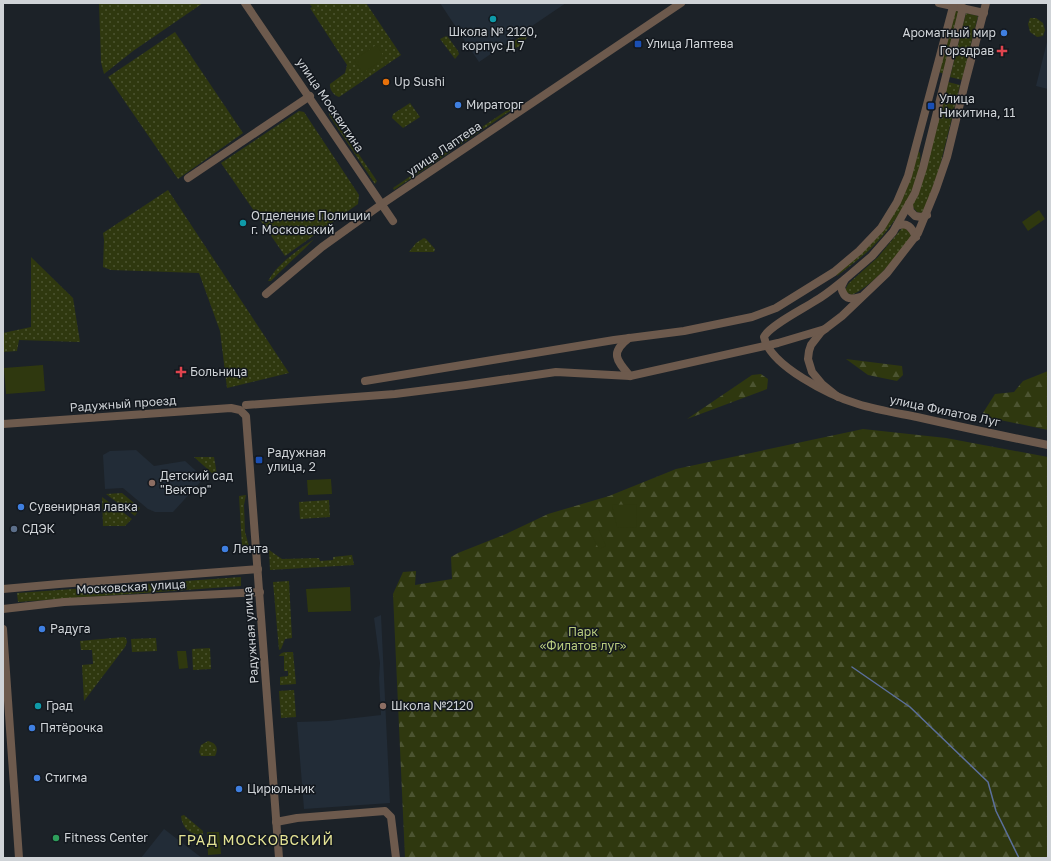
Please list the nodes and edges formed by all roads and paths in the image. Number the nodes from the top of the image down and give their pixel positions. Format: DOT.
graph roads {
  1 [pos="245,3"];
  2 [pos="681,3"];
  3 [pos="939,3"];
  4 [pos="986,3"];
  5 [pos="953,5"];
  6 [pos="963,8"];
  7 [pos="984,13"];
  8 [pos="310,96"];
  9 [pos="920,128"];
  10 [pos="927,154"];
  11 [pos="188,178"];
  12 [pos="382,204"];
  13 [pos="909,204"];
  14 [pos="927,214"];
  15 [pos="393,221"];
  16 [pos="897,226"];
  17 [pos="916,237"];
  18 [pos="845,279"];
  19 [pos="266,294"];
  20 [pos="861,297"];
  21 [pos="825,329"];
  22 [pos="629,338"];
  23 [pos="630,376"];
  24 [pos="365,381"];
  25 [pos="838,397"];
  26 [pos="245,409"];
  27 [pos="3,424"];
  28 [pos="1048,444"];
  29 [pos="258,569"];
  30 [pos="3,589"];
  31 [pos="260,592"];
  32 [pos="3,609"];
  33 [pos="3,629"];
  34 [pos="276,822"];
  35 [pos="19,858"];
  36 [pos="279,858"];
  37 [pos="396,858"];
  1 -- 8 [label="street, улица Москвитина"];
  2 -- 12 [label="street, улица Лаптева"];
  3 -- 5 [label="street"];
  4 -- 7 [label="street, улица Филатов Луг"];
  5 -- 6 [label="street"];
  5 -- 9 [label="street"];
  6 -- 7 [label="street"];
  6 -- 10 [label="street"];
  7 -- 14 [label="street, улица Филатов Луг"];
  8 -- 11 [label="street"];
  8 -- 12 [label="street, улица Москвитина"];
  9 -- 10 [label="street"];
  9 -- 22 [label="street"];
  10 -- 13 [label="street"];
  12 -- 15 [label="street, улица Москвитина"];
  12 -- 19 [label="street, улица Лаптева"];
  13 -- 14 [label="street"];
  13 -- 16 [label="street"];
  14 -- 17 [label="street, улица Филатов Луг"];
  16 -- 17 [label="street"];
  16 -- 18 [label="street"];
  17 -- 20 [label="street, улица Филатов Луг"];
  18 -- 20 [label="street"];
  18 -- 25 [label="street, улица Филатов Луг"];
  20 -- 21 [label="street, улица Филатов Луг"];
  21 -- 23 [label="street, Радужный проезд"];
  21 -- 25 [label="street, улица Филатов Луг"];
  22 -- 23 [label="street"];
  22 -- 24 [label="street"];
  23 -- 26 [label="street, Радужный проезд"];
  25 -- 28 [label="street, улица Филатов Луг"];
  26 -- 27 [label="street, Радужный проезд"];
  26 -- 29 [label="street, Радужная улица"];
  29 -- 30 [label="street, Московская улица"];
  29 -- 31 [label="street, Радужная улица"];
  31 -- 32 [label="street, Московская улица"];
  31 -- 34 [label="street, Радужная улица"];
  33 -- 35 [label="street"];
  34 -- 36 [label="street, Радужная улица"];
  34 -- 37 [label="street"];
}
